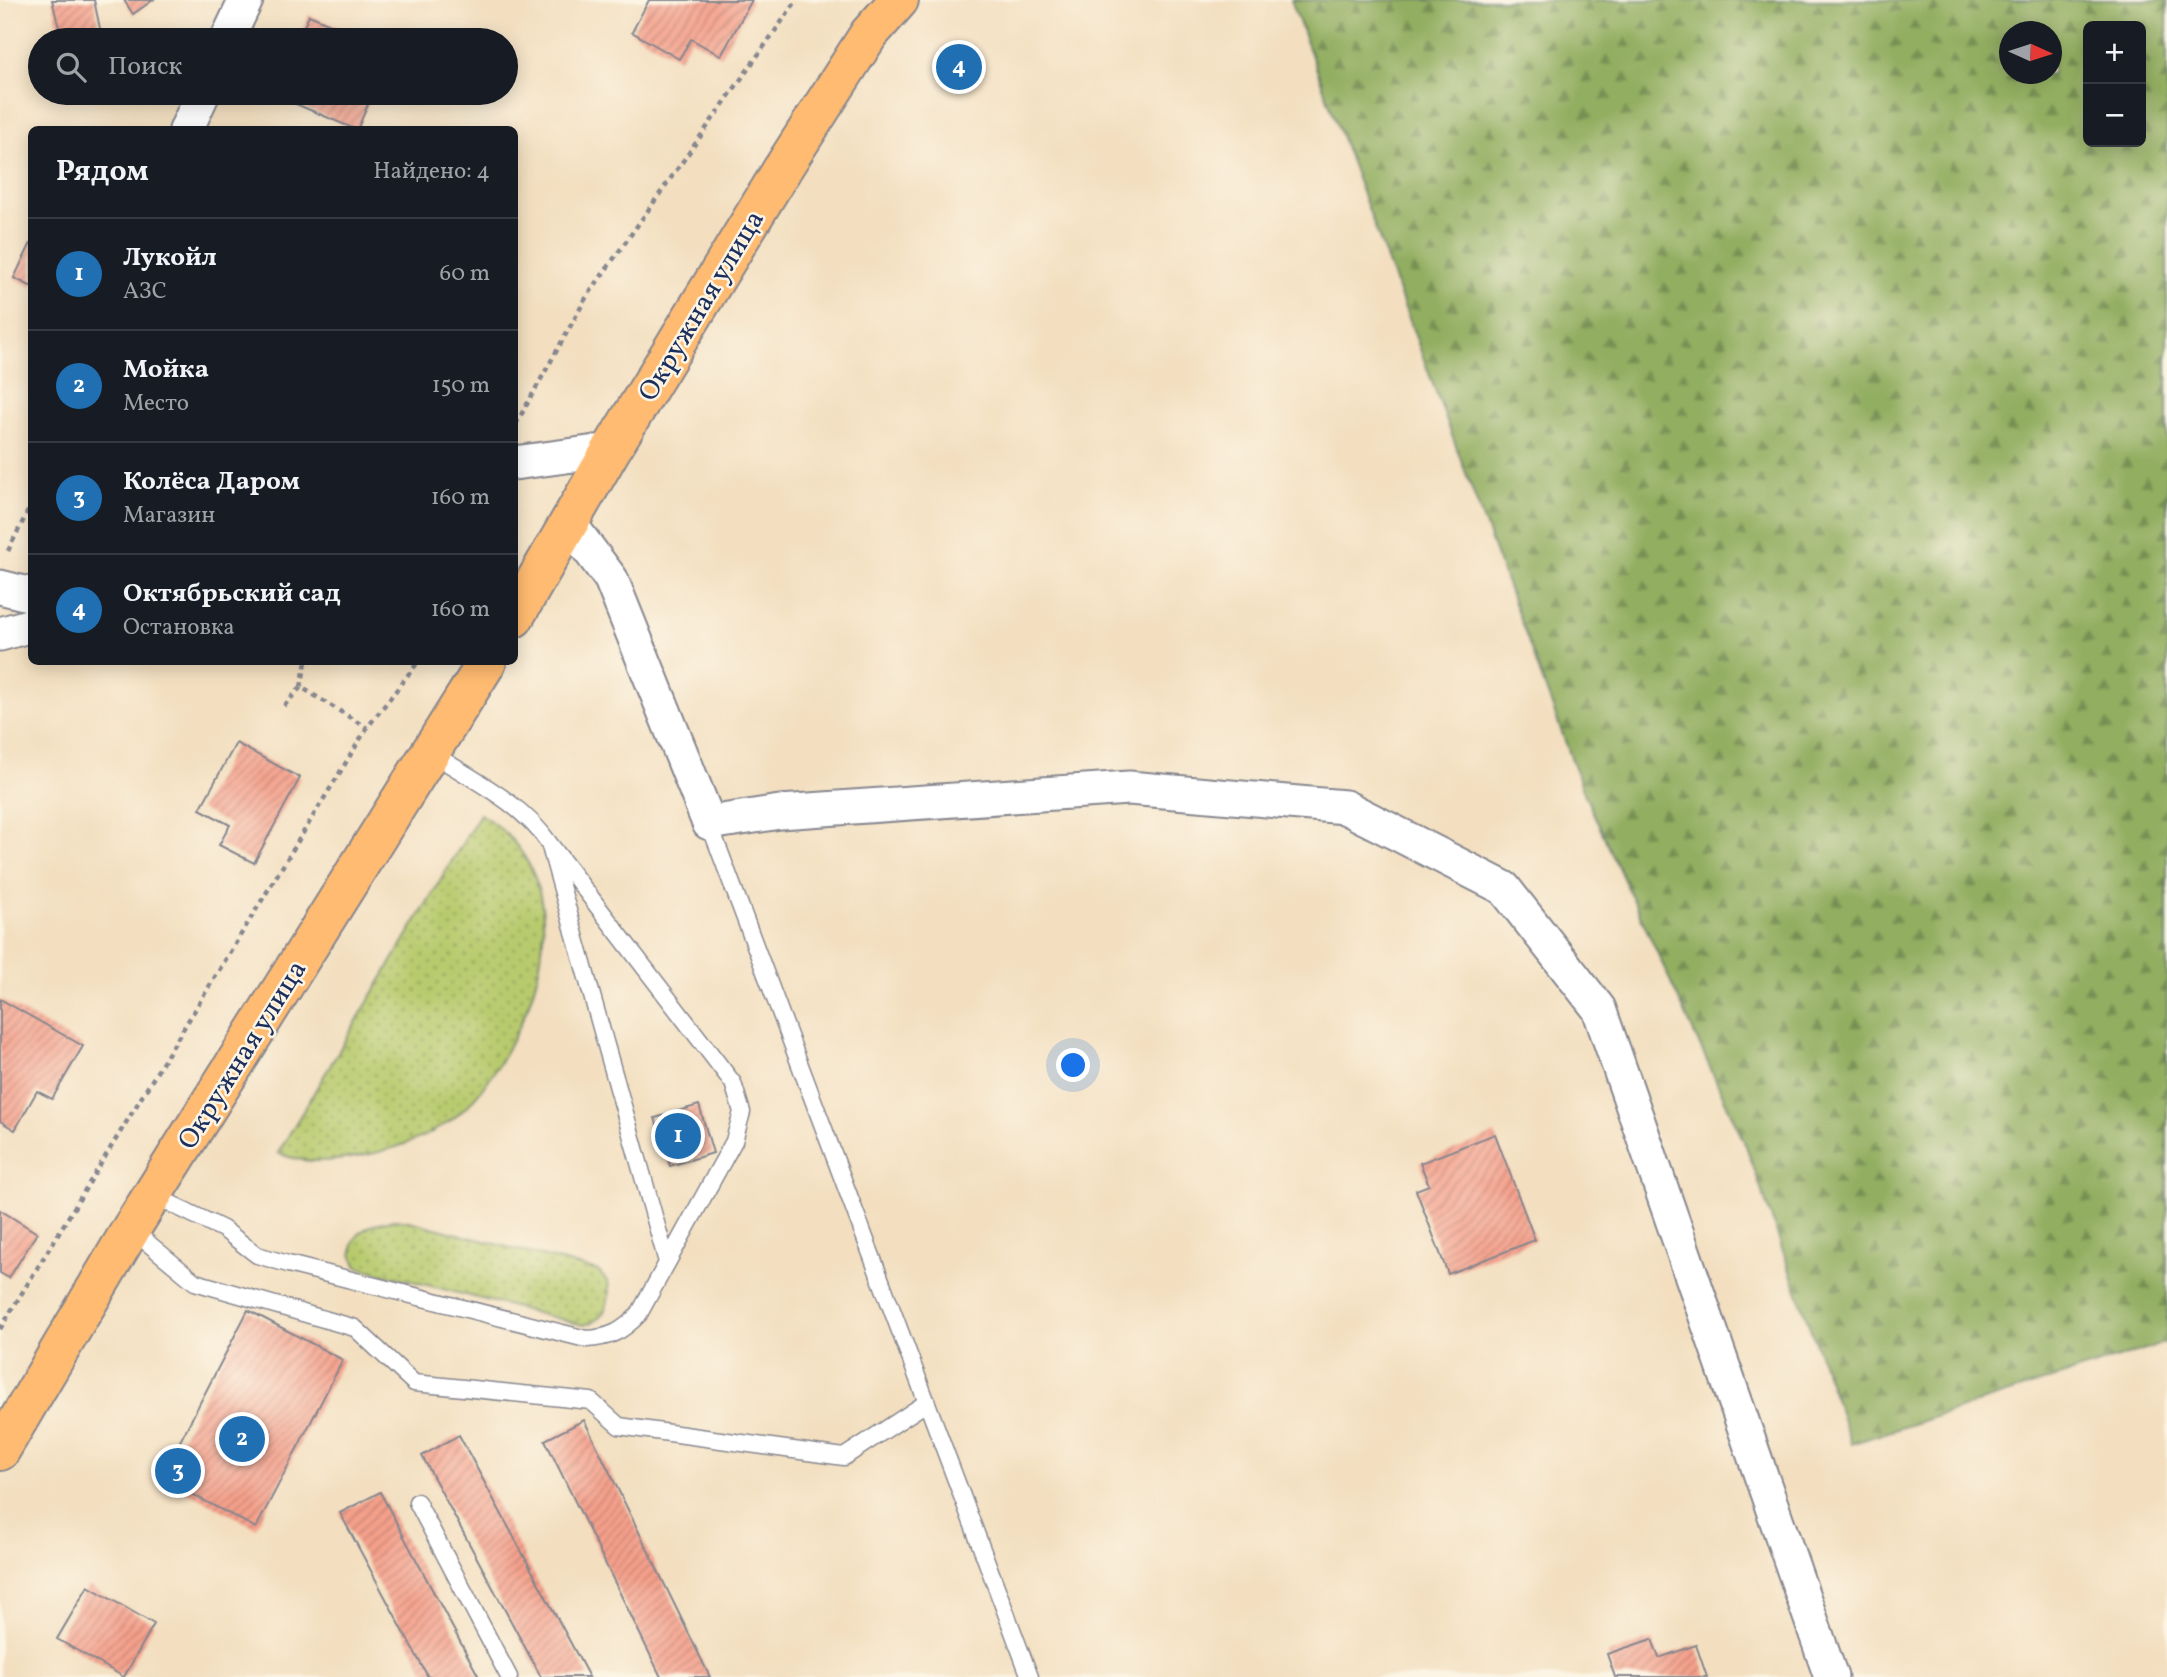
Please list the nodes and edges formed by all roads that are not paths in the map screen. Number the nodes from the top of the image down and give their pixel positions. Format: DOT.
graph roads {
  1 [pos="246,0"];
  2 [pos="899,0"];
  3 [pos="233,28"];
  4 [pos="197,105"];
  5 [pos="188,126"];
  6 [pos="611,450"];
  7 [pos="518,462"];
  8 [pos="569,524"];
  9 [pos="3,572"];
  10 [pos="28,592"];
  11 [pos="518,611"];
  12 [pos="28,626"];
  13 [pos="0,634"];
  14 [pos="485,665"];
  15 [pos="430,752"];
  16 [pos="709,823"];
  17 [pos="549,843"];
  18 [pos="153,1195"];
  19 [pos="131,1229"];
  20 [pos="667,1262"];
  21 [pos="926,1403"];
  22 [pos="0,1451"];
  23 [pos="417,1502"];
  24 [pos="509,1677"];
  25 [pos="1030,1677"];
  26 [pos="1831,1677"];
  1 -- 3 [label="street"];
  2 -- 6 [label="main road, Окружная улица"];
  4 -- 5 [label="street"];
  6 -- 7 [label="street"];
  6 -- 8 [label="main road, Окружная улица"];
  8 -- 11 [label="main road, Окружная улица"];
  8 -- 16 [label="street"];
  9 -- 10 [label="street"];
  12 -- 13 [label="street"];
  14 -- 15 [label="main road, Окружная улица"];
  15 -- 17 [label="lane"];
  15 -- 18 [label="main road, Окружная улица"];
  16 -- 21 [label="lane"];
  16 -- 26 [label="street"];
  17 -- 20 [label="lane"];
  17 -- 20 [label="lane"];
  18 -- 19 [label="main road, Окружная улица"];
  18 -- 20 [label="lane"];
  19 -- 21 [label="lane"];
  19 -- 22 [label="main road, Окружная улица"];
  21 -- 25 [label="lane"];
  23 -- 24 [label="lane"];
}
